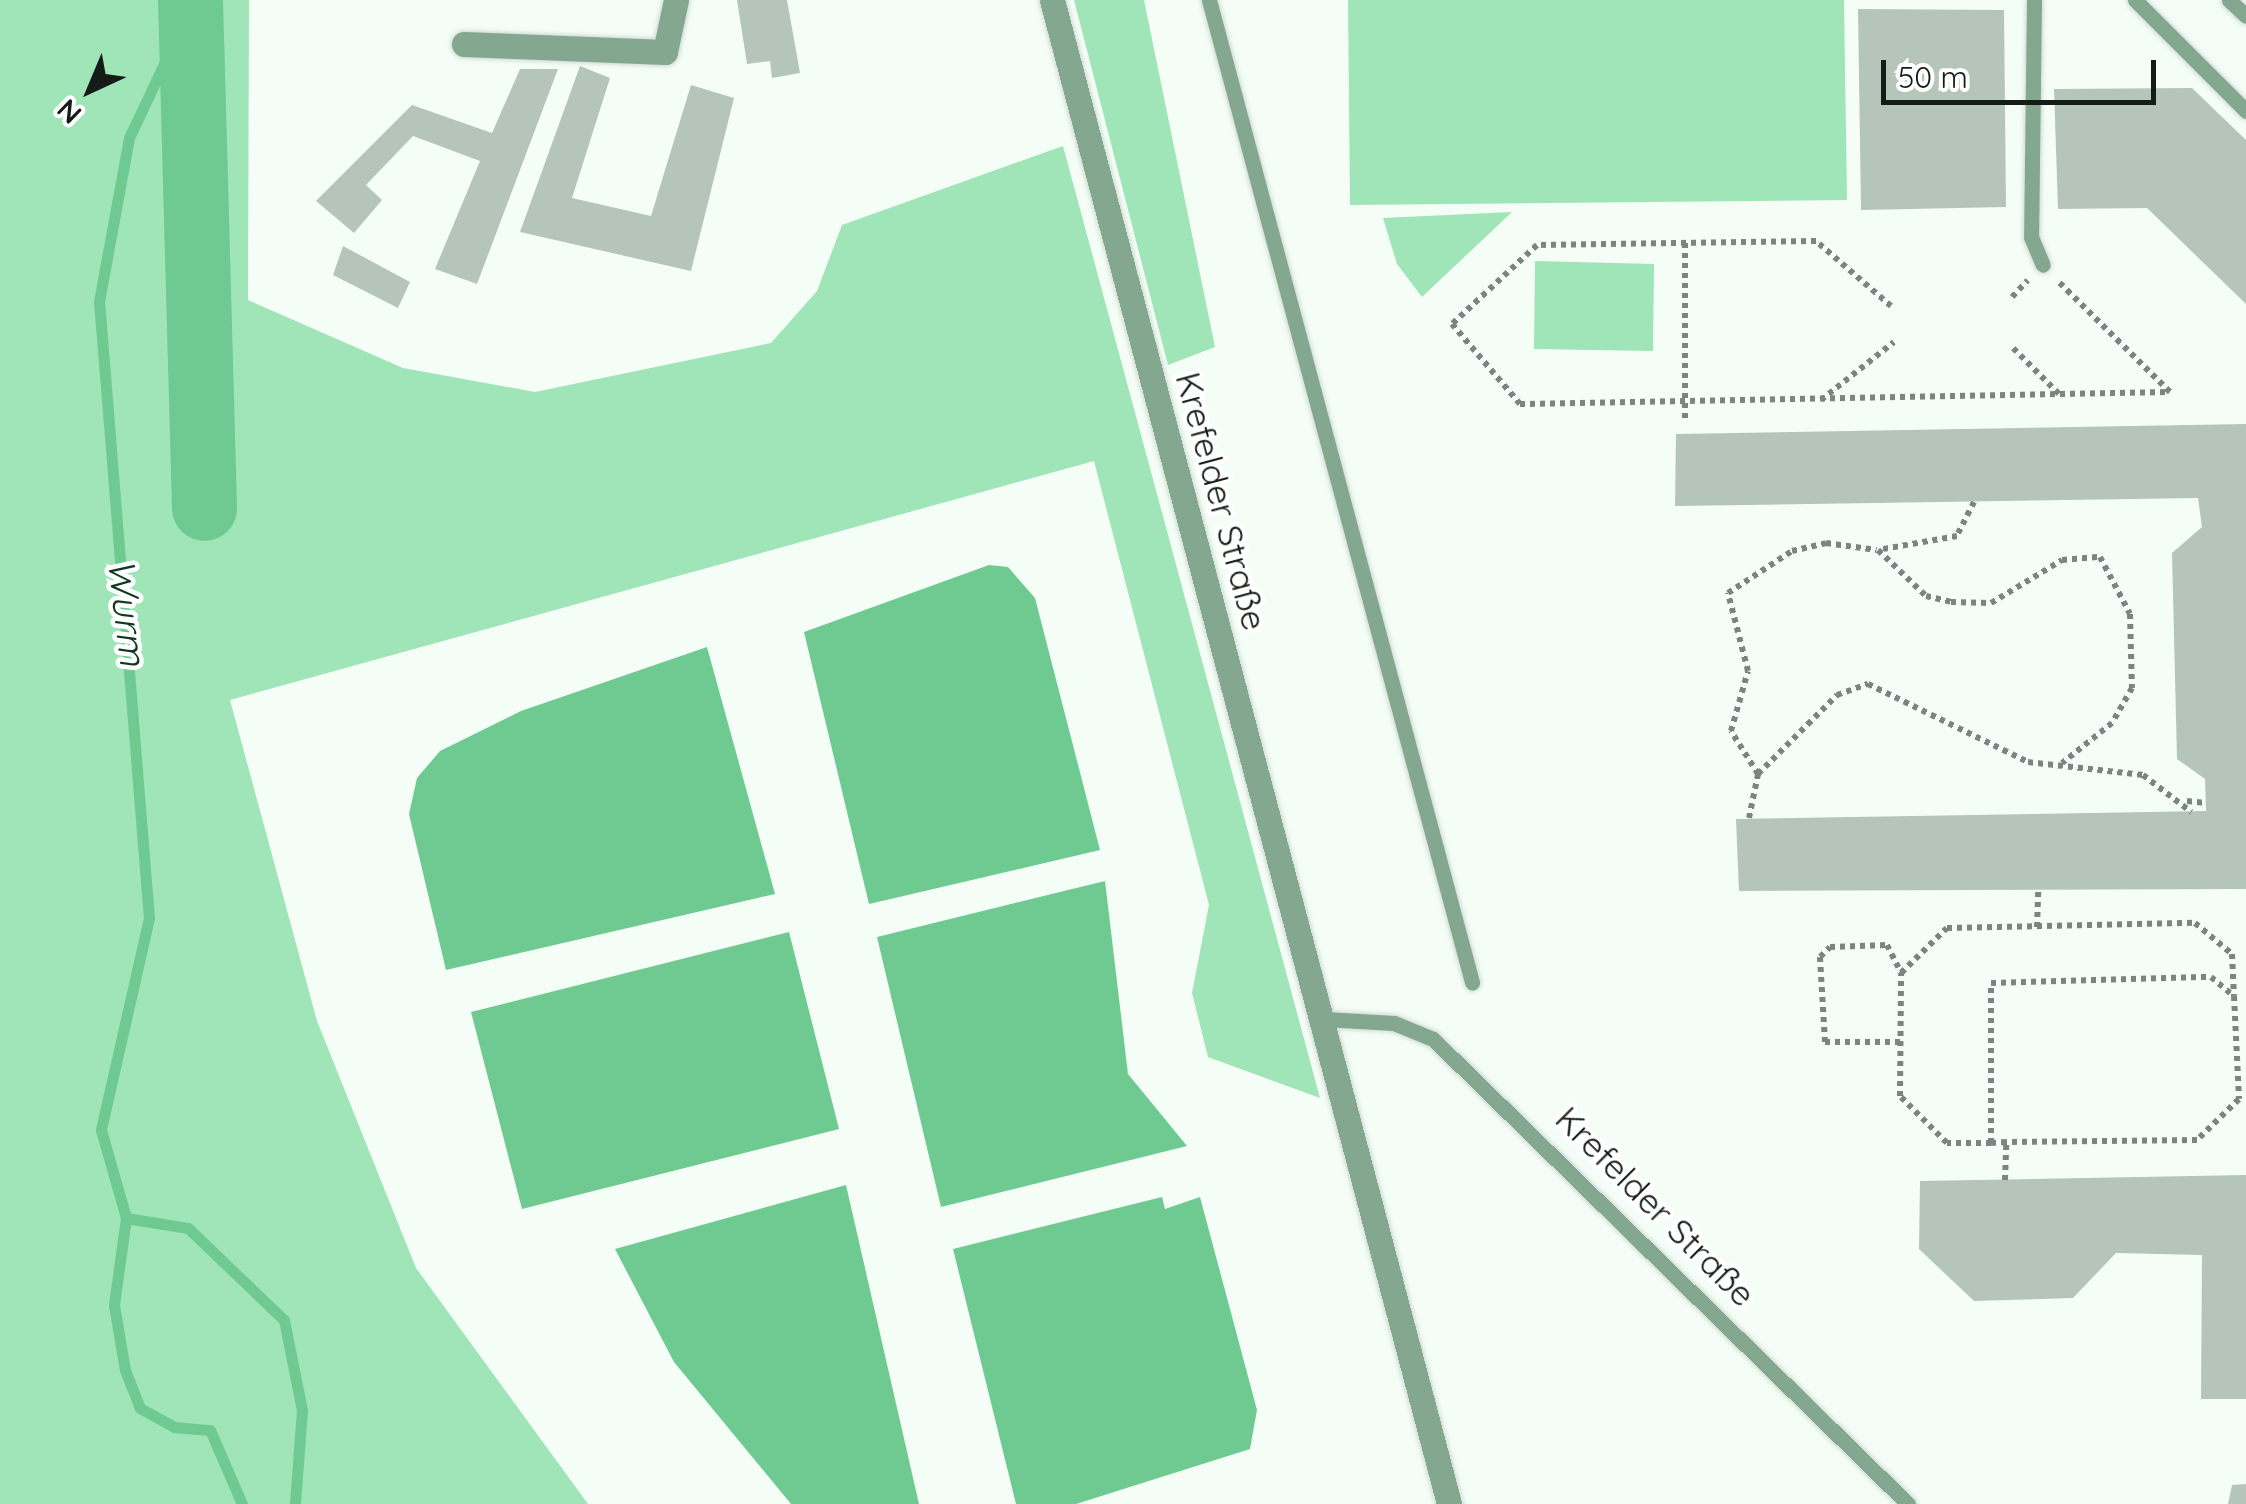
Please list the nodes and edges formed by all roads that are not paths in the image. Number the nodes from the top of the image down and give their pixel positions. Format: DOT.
graph roads {
  1 [pos="676,0"];
  2 [pos="1052,0"];
  3 [pos="1209,0"];
  4 [pos="2034,0"];
  5 [pos="2135,0"];
  6 [pos="2229,0"];
  7 [pos="2246,16"];
  8 [pos="464,44"];
  9 [pos="2246,111"];
  10 [pos="2042,265"];
  11 [pos="1472,982"];
  12 [pos="1324,1019"];
  13 [pos="1449,1504"];
  14 [pos="1908,1504"];
  1 -- 8 [label="street"];
  2 -- 12 [label="street, Krefelder Straße"];
  3 -- 11 [label="lane"];
  4 -- 10 [label="lane"];
  5 -- 9 [label="lane"];
  6 -- 7 [label="lane"];
  12 -- 13 [label="street, Krefelder Straße"];
  12 -- 14 [label="lane, Krefelder Straße"];
}
